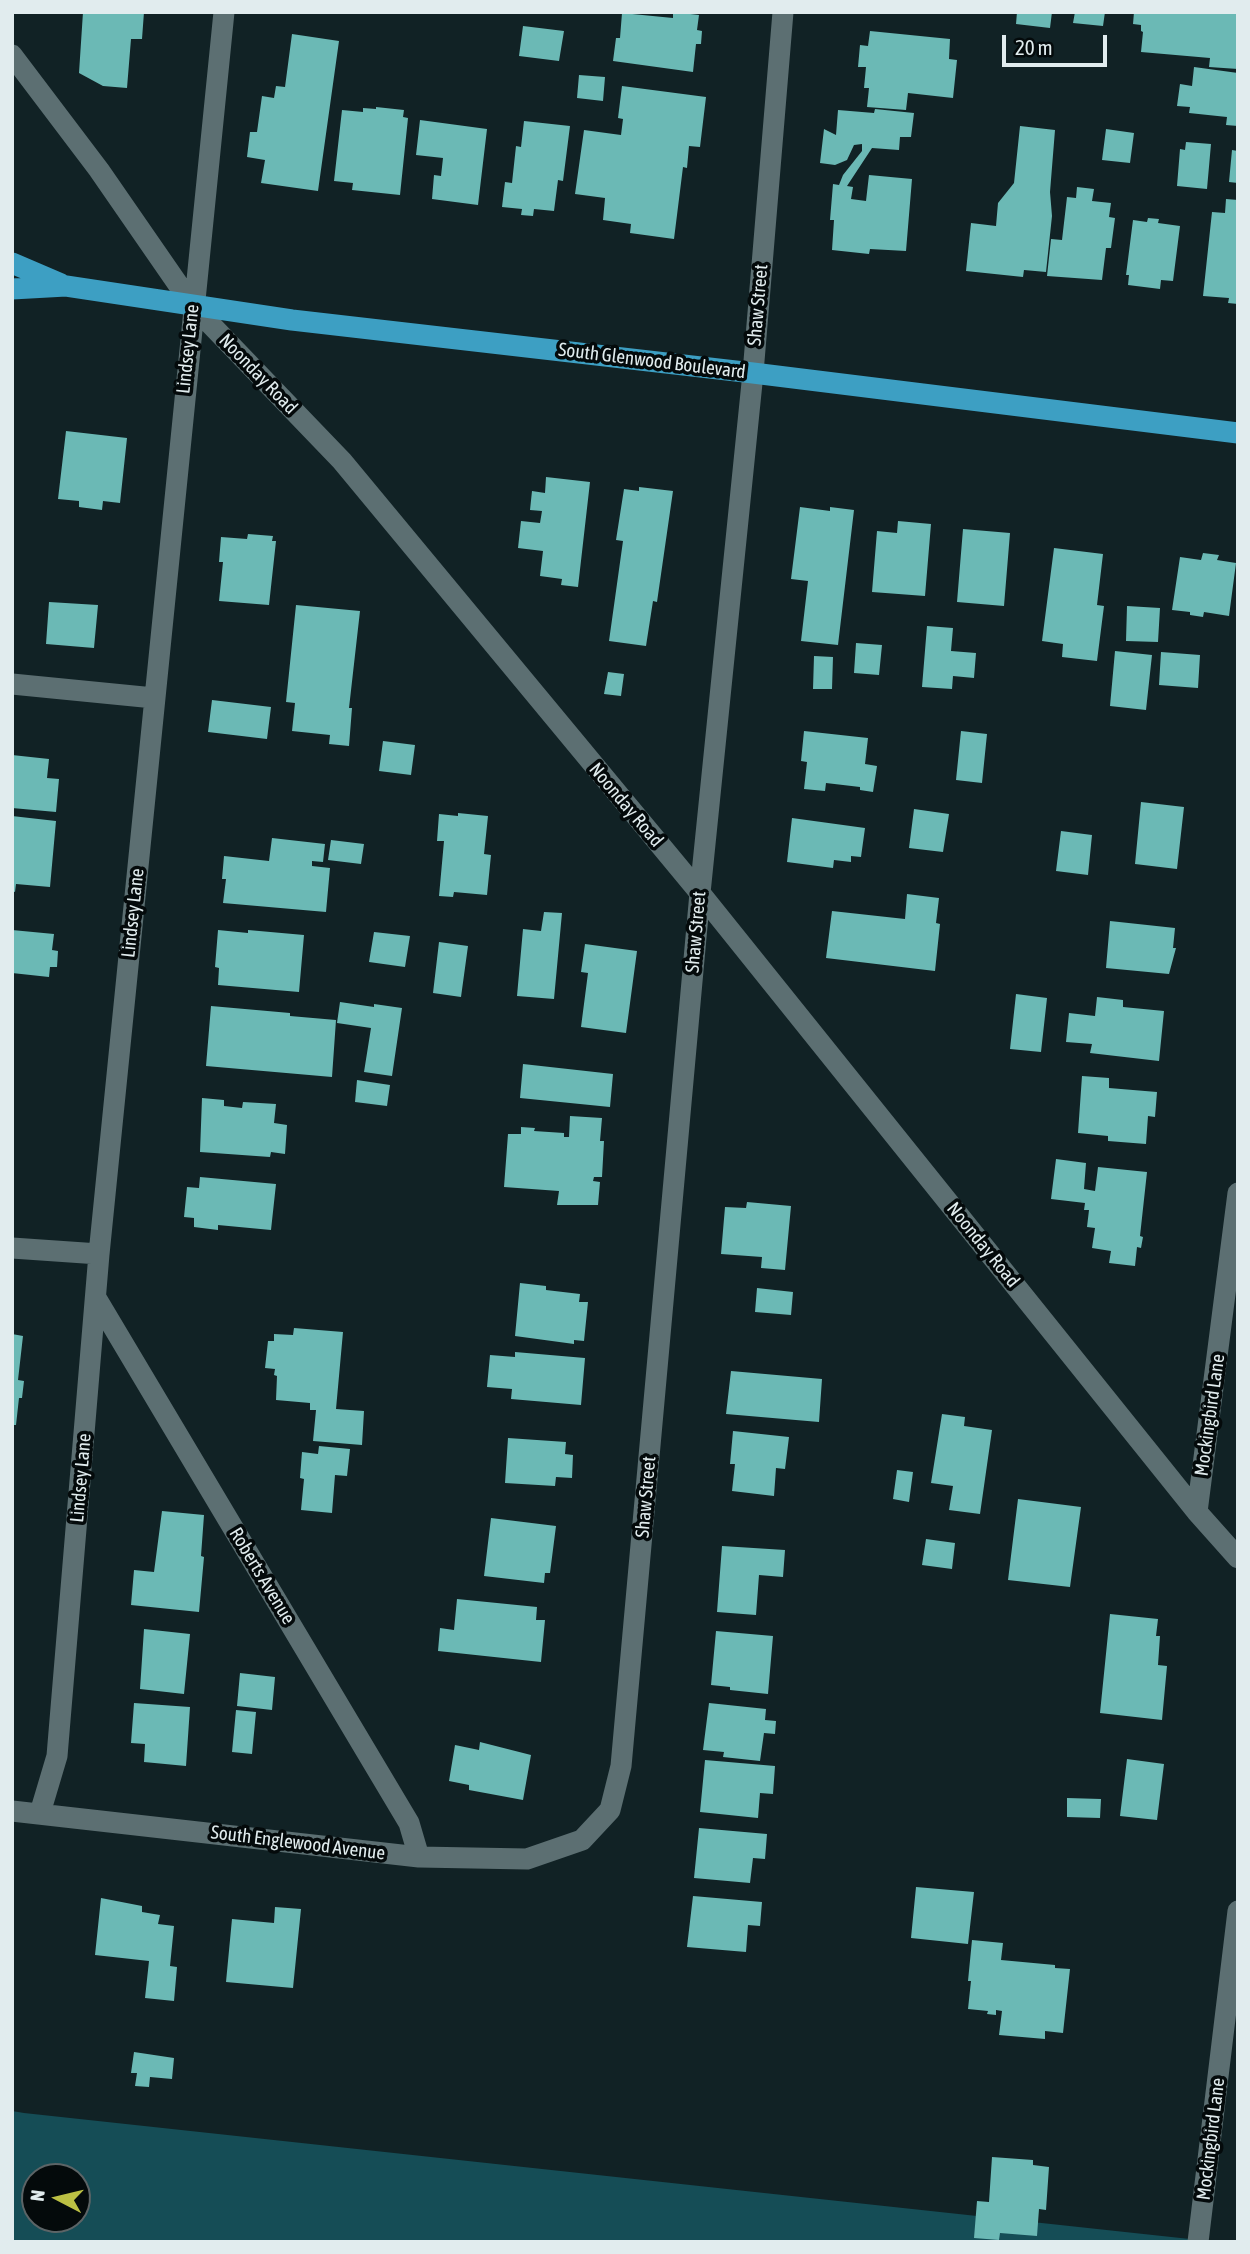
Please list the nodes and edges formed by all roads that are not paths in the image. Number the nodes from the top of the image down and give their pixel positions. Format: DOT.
graph roads {
  1 [pos="224,12"];
  2 [pos="783,12"];
  3 [pos="12,55"];
  4 [pos="12,263"];
  5 [pos="66,286"];
  6 [pos="12,289"];
  7 [pos="192,306"];
  8 [pos="752,373"];
  9 [pos="1238,433"];
  10 [pos="12,684"];
  11 [pos="154,698"];
  12 [pos="700,893"];
  13 [pos="1238,1192"];
  14 [pos="12,1248"];
  15 [pos="99,1254"];
  16 [pos="96,1298"];
  17 [pos="1198,1512"];
  18 [pos="1238,1558"];
  19 [pos="12,1811"];
  20 [pos="40,1813"];
  21 [pos="582,1840"];
  22 [pos="419,1857"];
  23 [pos="1238,1911"];
  24 [pos="1198,2242"];
  1 -- 7 [label="street, Lindsey Lane"];
  2 -- 8 [label="street, Shaw Street"];
  3 -- 7 [label="street, Noonday Road"];
  4 -- 5 [label="main road, South Glenwood Boulevard"];
  5 -- 6 [label="main road, South Glenwood Boulevard"];
  5 -- 7 [label="main road, South Glenwood Boulevard"];
  7 -- 8 [label="main road, South Glenwood Boulevard"];
  7 -- 11 [label="street, Lindsey Lane"];
  7 -- 12 [label="street, Noonday Road"];
  8 -- 9 [label="main road, South Glenwood Boulevard"];
  8 -- 12 [label="street, Shaw Street"];
  10 -- 11 [label="street"];
  11 -- 15 [label="street, Lindsey Lane"];
  12 -- 17 [label="street, Noonday Road"];
  12 -- 21 [label="street, Shaw Street"];
  13 -- 17 [label="street, Mockingbird Lane"];
  14 -- 15 [label="street"];
  15 -- 16 [label="street, Lindsey Lane"];
  16 -- 20 [label="street, Lindsey Lane"];
  16 -- 22 [label="street, Roberts Avenue"];
  17 -- 18 [label="street, Noonday Road"];
  19 -- 20 [label="street, South Englewood Avenue"];
  20 -- 22 [label="street, South Englewood Avenue"];
  21 -- 22 [label="street, South Englewood Avenue"];
  23 -- 24 [label="street, Mockingbird Lane"];
}
